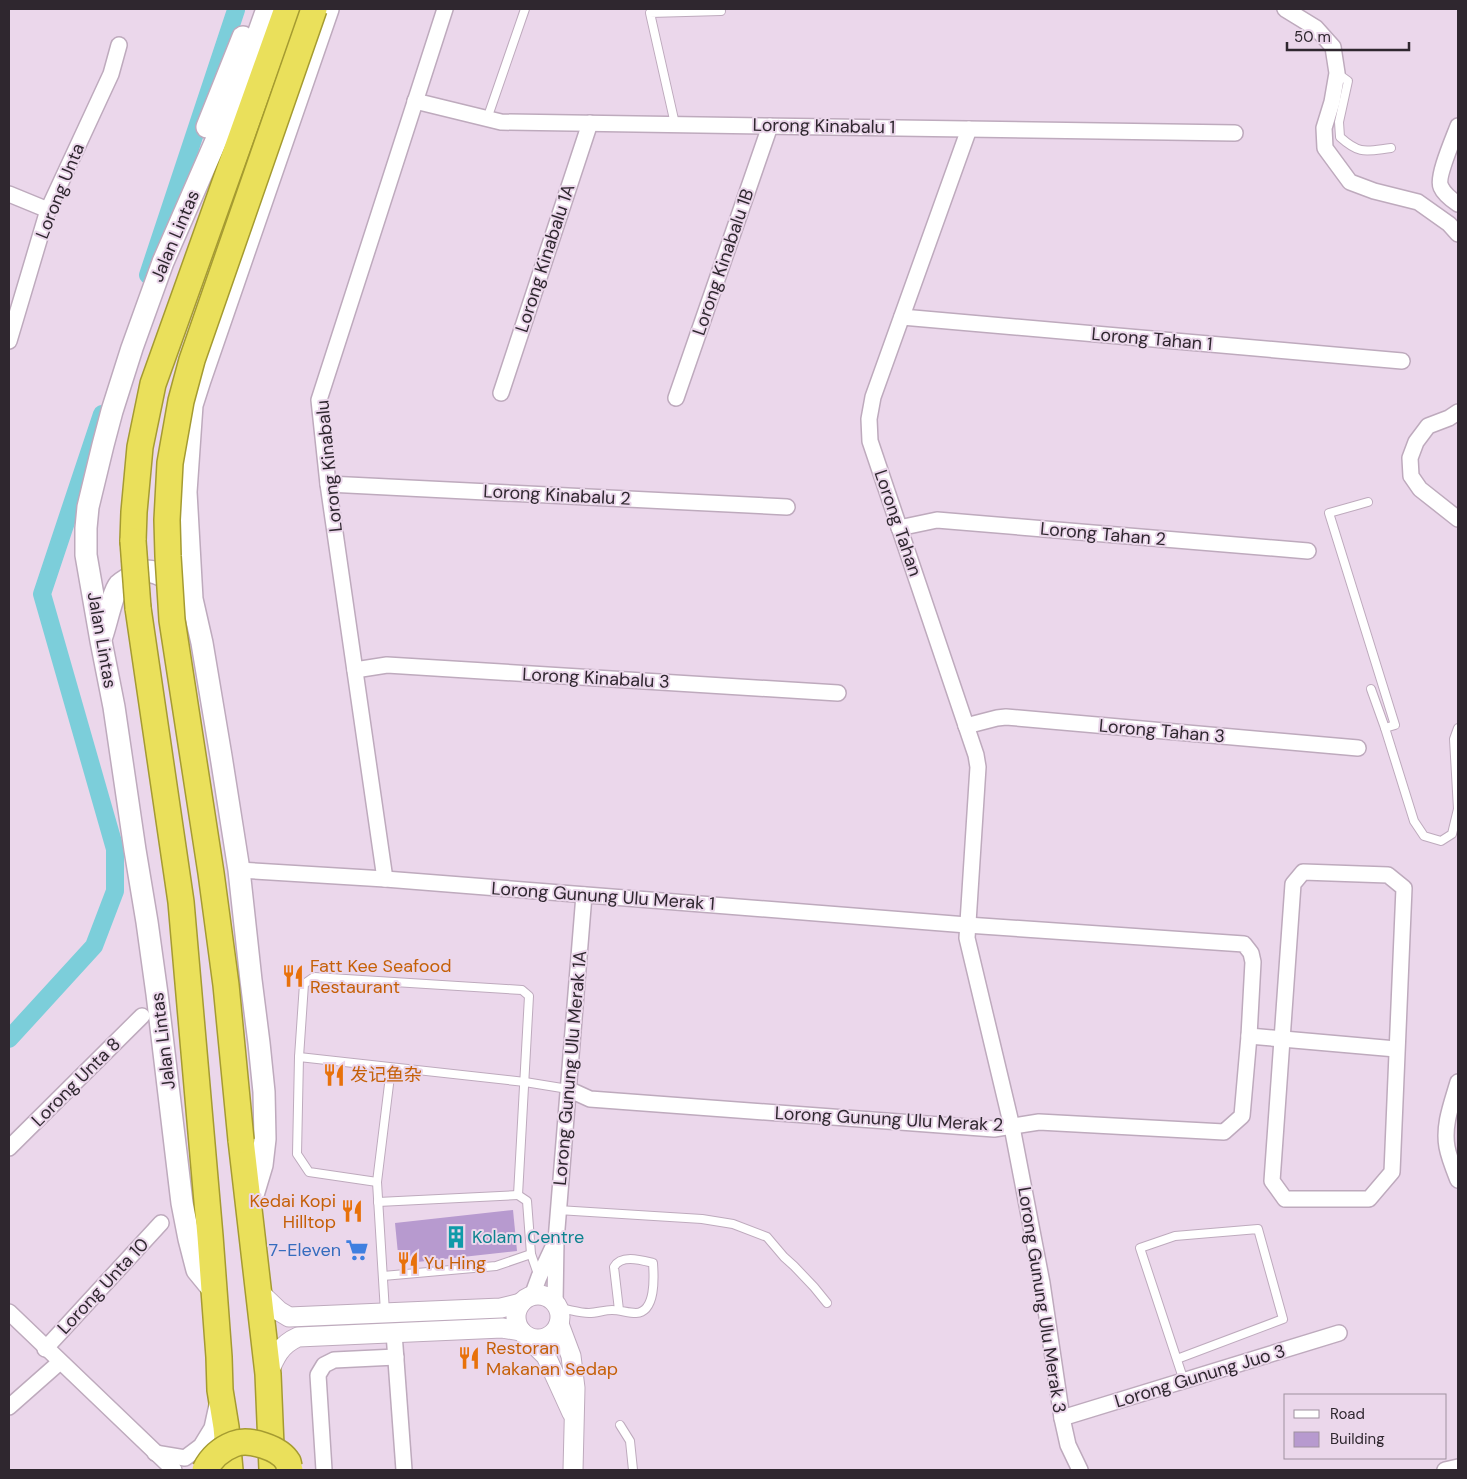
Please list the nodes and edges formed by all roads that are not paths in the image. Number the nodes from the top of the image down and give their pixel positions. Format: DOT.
graph roads {
  1 [pos="252,9"];
  2 [pos="267,9"];
  3 [pos="287,9"];
  4 [pos="314,9"];
  5 [pos="328,9"];
  6 [pos="445,9"];
  7 [pos="525,9"];
  8 [pos="1285,9"];
  9 [pos="721,10"];
  10 [pos="119,45"];
  11 [pos="1337,73"];
  12 [pos="415,101"];
  13 [pos="487,119"];
  14 [pos="590,123"];
  15 [pos="675,124"];
  16 [pos="770,126"];
  17 [pos="1458,126"];
  18 [pos="969,129"];
  19 [pos="1235,132"];
  20 [pos="1392,148"];
  21 [pos="9,194"];
  22 [pos="1458,204"];
  23 [pos="48,210"];
  24 [pos="1458,234"];
  25 [pos="163,262"];
  26 [pos="902,317"];
  27 [pos="9,341"];
  28 [pos="1402,362"];
  29 [pos="501,392"];
  30 [pos="676,398"];
  31 [pos="1458,412"];
  32 [pos="328,484"];
  33 [pos="1368,502"];
  34 [pos="787,507"];
  35 [pos="1458,519"];
  36 [pos="899,528"];
  37 [pos="1308,551"];
  38 [pos="101,641"];
  39 [pos="202,643"];
  40 [pos="354,670"];
  41 [pos="1371,689"];
  42 [pos="838,693"];
  43 [pos="966,726"];
  44 [pos="1385,728"];
  45 [pos="1458,728"];
  46 [pos="1358,748"];
  47 [pos="240,870"];
  48 [pos="385,879"];
  49 [pos="584,894"];
  50 [pos="967,925"];
  51 [pos="1244,944"];
  52 [pos="142,1016"];
  53 [pos="1249,1036"];
  54 [pos="1282,1039"];
  55 [pos="1396,1049"];
  56 [pos="299,1057"];
  57 [pos="391,1068"];
  58 [pos="525,1082"];
  59 [pos="1458,1082"];
  60 [pos="568,1090"];
  61 [pos="1012,1126"];
  62 [pos="9,1148"];
  63 [pos="1458,1180"];
  64 [pos="377,1182"];
  65 [pos="518,1195"];
  66 [pos="378,1202"];
  67 [pos="248,1209"];
  68 [pos="558,1210"];
  69 [pos="161,1223"];
  70 [pos="556,1241"];
  71 [pos="531,1254"];
  72 [pos="383,1276"];
  73 [pos="539,1277"];
  74 [pos="258,1291"];
  75 [pos="215,1292"];
  76 [pos="527,1300"];
  77 [pos="826,1303"];
  78 [pos="619,1310"];
  79 [pos="9,1312"];
  80 [pos="557,1312"];
  81 [pos="385,1313"];
  82 [pos="394,1333"];
  83 [pos="524,1333"];
  84 [pos="1339,1333"];
  85 [pos="45,1348"];
  86 [pos="396,1357"];
  87 [pos="1177,1359"];
  88 [pos="60,1362"];
  89 [pos="268,1374"];
  90 [pos="1184,1381"];
  91 [pos="220,1390"];
  92 [pos="9,1406"];
  93 [pos="574,1418"];
  94 [pos="1062,1418"];
  95 [pos="620,1425"];
  96 [pos="155,1453"];
  97 [pos="1458,1466"];
  98 [pos="174,1470"];
  99 [pos="205,1470"];
  100 [pos="230,1470"];
  101 [pos="272,1470"];
  102 [pos="290,1470"];
  103 [pos="324,1470"];
  104 [pos="404,1470"];
  105 [pos="573,1470"];
  106 [pos="633,1470"];
  107 [pos="1080,1470"];
  108 [pos="1445,1470"];
  1 -- 25 [label="main road"];
  2 -- 25 [label="main road, Jalan Lintas"];
  3 -- 75 [label="highway, Jalan Lintas, bridge"];
  4 -- 67 [label="highway, bridge"];
  5 -- 39 [label="main road"];
  6 -- 12 [label="street, Lorong Kinabalu"];
  7 -- 13 [label="lane"];
  8 -- 11 [label="street"];
  9 -- 15 [label="lane"];
  10 -- 23 [label="street, Lorong Unta"];
  11 -- 20 [label="lane"];
  11 -- 24 [label="street"];
  12 -- 13 [label="street, Lorong Kinabalu 1"];
  12 -- 32 [label="street, Lorong Kinabalu"];
  13 -- 14 [label="street, Lorong Kinabalu 1"];
  14 -- 15 [label="street, Lorong Kinabalu 1"];
  14 -- 29 [label="street, Lorong Kinabalu 1A"];
  15 -- 16 [label="street, Lorong Kinabalu 1"];
  16 -- 18 [label="street, Lorong Kinabalu 1"];
  16 -- 30 [label="street, Lorong Kinabalu 1B"];
  17 -- 22 [label="street"];
  18 -- 19 [label="street, Lorong Kinabalu 1"];
  18 -- 26 [label="street, Lorong Tahan"];
  21 -- 23 [label="street"];
  23 -- 27 [label="street, Lorong Unta"];
  25 -- 38 [label="main road, Jalan Lintas"];
  26 -- 28 [label="street, Lorong Tahan 1"];
  26 -- 36 [label="street, Lorong Tahan"];
  31 -- 35 [label="street"];
  32 -- 34 [label="street, Lorong Kinabalu 2"];
  32 -- 40 [label="street, Lorong Kinabalu"];
  33 -- 44 [label="lane"];
  36 -- 37 [label="street, Lorong Tahan 2"];
  36 -- 43 [label="street, Lorong Tahan"];
  38 -- 39 [label="main road"];
  38 -- 75 [label="main road, Jalan Lintas"];
  39 -- 47 [label="main road"];
  40 -- 42 [label="street, Lorong Kinabalu 3"];
  40 -- 48 [label="street, Lorong Kinabalu"];
  41 -- 44 [label="lane"];
  43 -- 46 [label="street, Lorong Tahan 3"];
  43 -- 50 [label="street, Lorong Tahan"];
  44 -- 45 [label="lane"];
  47 -- 48 [label="street, Lorong Gunung Ulu Merak 1"];
  47 -- 67 [label="main road"];
  48 -- 49 [label="street, Lorong Gunung Ulu Merak 1"];
  49 -- 50 [label="street, Lorong Gunung Ulu Merak 1"];
  49 -- 60 [label="street, Lorong Gunung Ulu Merak 1A"];
  50 -- 51 [label="street, Lorong Gunung Ulu Merak 1"];
  50 -- 61 [label="street, Lorong Gunung Ulu Merak 3"];
  51 -- 53 [label="street, Lorong Gunung Ulu Merak 2"];
  52 -- 62 [label="street, Lorong Unta 8"];
  53 -- 54 [label="street"];
  53 -- 61 [label="street, Lorong Gunung Ulu Merak 2"];
  54 -- 55 [label="street"];
  54 -- 55 [label="street"];
  54 -- 55 [label="street"];
  56 -- 57 [label="lane"];
  56 -- 58 [label="lane"];
  56 -- 64 [label="lane"];
  57 -- 58 [label="lane"];
  57 -- 64 [label="lane"];
  58 -- 60 [label="lane"];
  58 -- 65 [label="lane"];
  59 -- 63 [label="street"];
  60 -- 61 [label="street, Lorong Gunung Ulu Merak 2"];
  60 -- 68 [label="street, Lorong Gunung Ulu Merak 1A"];
  61 -- 94 [label="street, Lorong Gunung Ulu Merak 3"];
  64 -- 66 [label="lane"];
  65 -- 66 [label="lane"];
  65 -- 71 [label="lane"];
  66 -- 72 [label="lane"];
  67 -- 74 [label="highway"];
  68 -- 70 [label="street, Lorong Gunung Ulu Merak 1A"];
  68 -- 77 [label="lane"];
  69 -- 85 [label="street, Lorong Unta 10"];
  70 -- 73 [label="street, Lorong Gunung Ulu Merak 1A"];
  70 -- 80 [label="street, Lorong Gunung Ulu Merak 1A"];
  71 -- 72 [label="lane"];
  71 -- 73 [label="lane"];
  72 -- 81 [label="lane"];
  73 -- 76 [label="street, Lorong Gunung Ulu Merak 1A"];
  74 -- 81 [label="street"];
  74 -- 89 [label="highway"];
  75 -- 91 [label="highway, Jalan Lintas"];
  76 -- 80 [label="street"];
  76 -- 81 [label="street"];
  76 -- 83 [label="street"];
  78 -- 78 [label="lane"];
  78 -- 80 [label="lane"];
  79 -- 85 [label="street"];
  80 -- 83 [label="street"];
  80 -- 93 [label="street"];
  82 -- 83 [label="street"];
  82 -- 86 [label="street"];
  82 -- 89 [label="street"];
  83 -- 93 [label="street"];
  84 -- 90 [label="street, Lorong Gunung Juo 3"];
  85 -- 88 [label="street"];
  86 -- 103 [label="street"];
  86 -- 104 [label="street"];
  87 -- 87 [label="lane"];
  87 -- 90 [label="lane"];
  88 -- 92 [label="street"];
  88 -- 96 [label="street"];
  89 -- 101 [label="highway"];
  90 -- 94 [label="street, Lorong Gunung Juo 3"];
  91 -- 96 [label="street"];
  91 -- 100 [label="highway, Jalan Lintas"];
  93 -- 105 [label="street"];
  94 -- 107 [label="street, Lorong Gunung Ulu Merak 3"];
  95 -- 106 [label="lane"];
  96 -- 98 [label="street"];
  97 -- 108 [label="street"];
  99 -- 102 [label="highway, bridge"];
}
